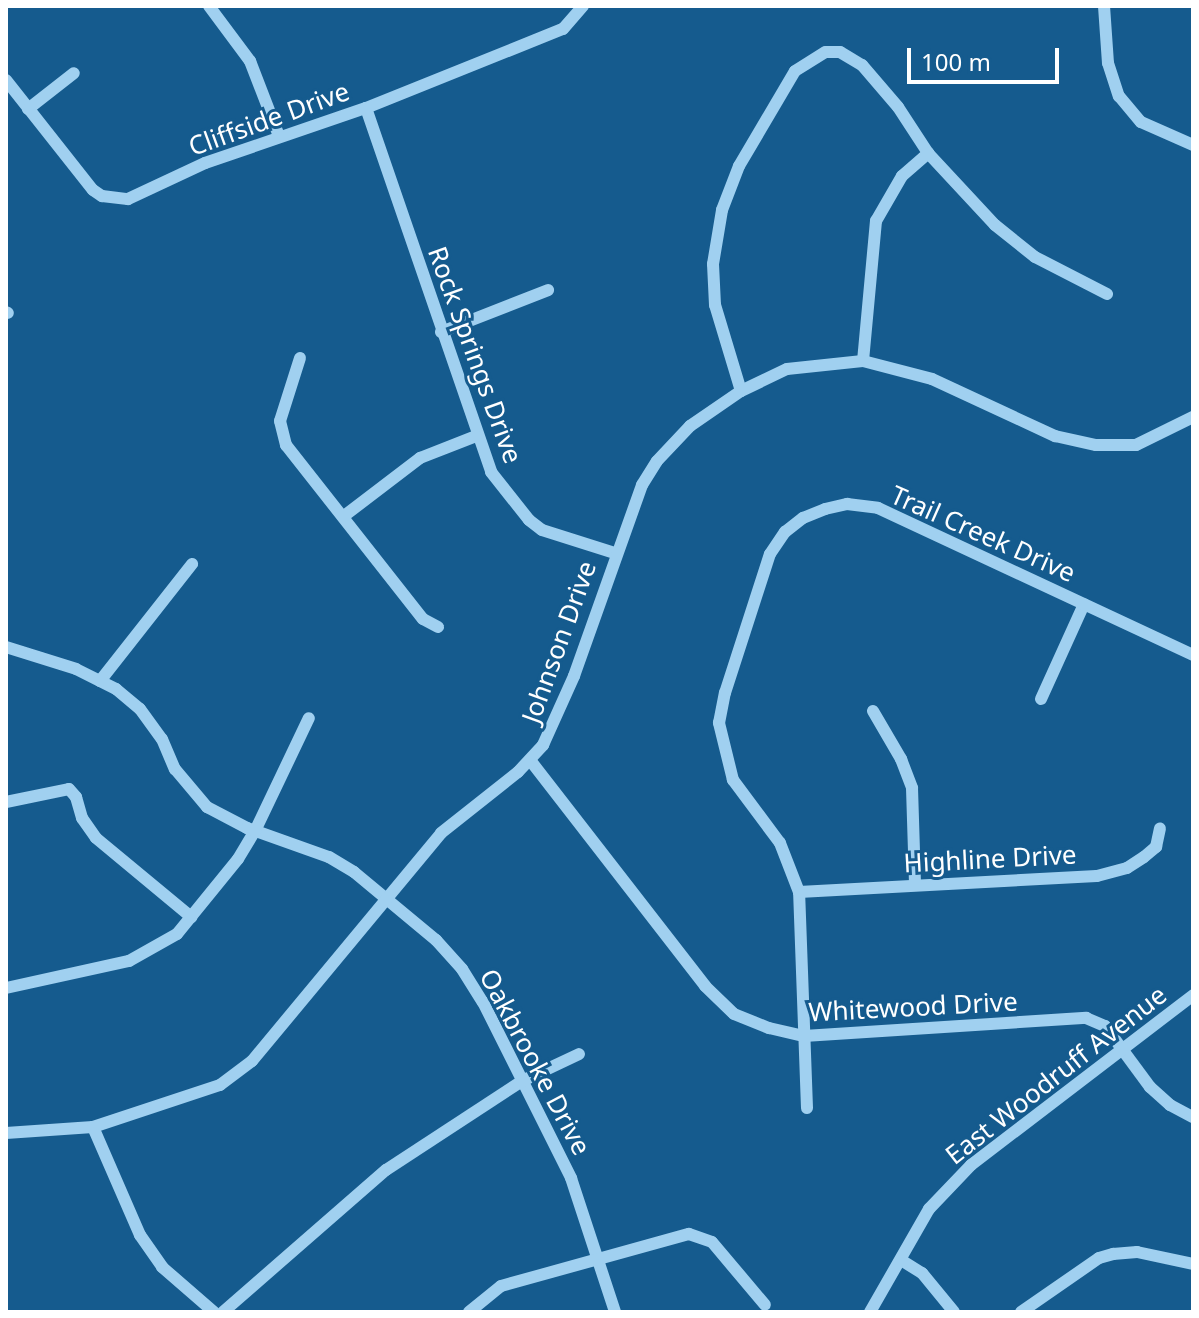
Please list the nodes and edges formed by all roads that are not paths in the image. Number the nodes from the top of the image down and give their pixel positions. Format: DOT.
graph roads {
  1 [pos="228,6"];
  2 [pos="583,6"];
  3 [pos="1104,6"];
  4 [pos="212,10"];
  5 [pos="74,73"];
  6 [pos="6,80"];
  7 [pos="366,108"];
  8 [pos="28,109"];
  9 [pos="279,136"];
  10 [pos="1193,145"];
  11 [pos="928,153"];
  12 [pos="548,290"];
  13 [pos="1107,294"];
  14 [pos="441,332"];
  15 [pos="300,358"];
  16 [pos="863,361"];
  17 [pos="741,391"];
  18 [pos="1193,417"];
  19 [pos="476,436"];
  20 [pos="344,516"];
  21 [pos="615,553"];
  22 [pos="192,564"];
  23 [pos="1084,604"];
  24 [pos="438,627"];
  25 [pos="6,647"];
  26 [pos="1193,655"];
  27 [pos="100,681"];
  28 [pos="1041,699"];
  29 [pos="873,711"];
  30 [pos="309,718"];
  31 [pos="530,760"];
  32 [pos="6,802"];
  33 [pos="1160,828"];
  34 [pos="255,831"];
  35 [pos="915,884"];
  36 [pos="799,892"];
  37 [pos="387,902"];
  38 [pos="191,917"];
  39 [pos="6,988"];
  40 [pos="1193,995"];
  41 [pos="804,1036"];
  42 [pos="1122,1048"];
  43 [pos="579,1054"];
  44 [pos="522,1081"];
  45 [pos="807,1108"];
  46 [pos="1193,1117"];
  47 [pos="93,1127"];
  48 [pos="6,1133"];
  49 [pos="599,1257"];
  50 [pos="901,1260"];
  51 [pos="1193,1264"];
  52 [pos="765,1305"];
  53 [pos="214,1312"];
  54 [pos="223,1312"];
  55 [pos="469,1312"];
  56 [pos="615,1312"];
  57 [pos="870,1312"];
  58 [pos="954,1312"];
  59 [pos="1021,1312"];
  1 -- 4 [label="street"];
  2 -- 7 [label="street, Cliffside Drive"];
  3 -- 10 [label="street"];
  4 -- 9 [label="street"];
  5 -- 8 [label="street"];
  6 -- 8 [label="street, Cliffside Drive"];
  7 -- 9 [label="street, Cliffside Drive"];
  7 -- 14 [label="street, Rock Springs Drive"];
  8 -- 9 [label="street, Cliffside Drive"];
  11 -- 13 [label="street"];
  11 -- 16 [label="street"];
  11 -- 17 [label="street"];
  12 -- 14 [label="street"];
  14 -- 19 [label="street, Rock Springs Drive"];
  15 -- 20 [label="street"];
  16 -- 17 [label="street, Johnson Drive"];
  16 -- 18 [label="street, Johnson Drive"];
  17 -- 21 [label="street, Johnson Drive"];
  19 -- 20 [label="street"];
  19 -- 21 [label="street, Rock Springs Drive"];
  20 -- 24 [label="street"];
  21 -- 31 [label="street, Johnson Drive"];
  22 -- 27 [label="street"];
  23 -- 26 [label="street, Trail Creek Drive"];
  23 -- 28 [label="street"];
  23 -- 36 [label="street, Trail Creek Drive"];
  25 -- 27 [label="street, Oakbrooke Drive"];
  27 -- 34 [label="street, Oakbrooke Drive"];
  29 -- 35 [label="street"];
  30 -- 34 [label="street"];
  31 -- 37 [label="street, Johnson Drive"];
  31 -- 41 [label="street, Whitewood Drive"];
  32 -- 38 [label="street"];
  33 -- 35 [label="street, Highline Drive"];
  34 -- 37 [label="street, Oakbrooke Drive"];
  34 -- 38 [label="street"];
  35 -- 36 [label="street, Highline Drive"];
  36 -- 41 [label="street, Trail Creek Drive"];
  37 -- 44 [label="street, Oakbrooke Drive"];
  37 -- 47 [label="street, Johnson Drive"];
  38 -- 39 [label="street"];
  40 -- 42 [label="street, East Woodruff Avenue"];
  41 -- 42 [label="street, Whitewood Drive"];
  41 -- 45 [label="street, Trail Creek Drive"];
  42 -- 46 [label="street, Whitewood Drive"];
  42 -- 50 [label="street, East Woodruff Avenue"];
  43 -- 44 [label="street"];
  44 -- 49 [label="street, Oakbrooke Drive"];
  44 -- 54 [label="street"];
  47 -- 48 [label="street, Johnson Drive"];
  47 -- 53 [label="street"];
  49 -- 52 [label="street"];
  49 -- 55 [label="street"];
  49 -- 56 [label="street, Oakbrooke Drive"];
  50 -- 57 [label="street, East Woodruff Avenue"];
  50 -- 58 [label="street"];
  51 -- 59 [label="street"];
}
